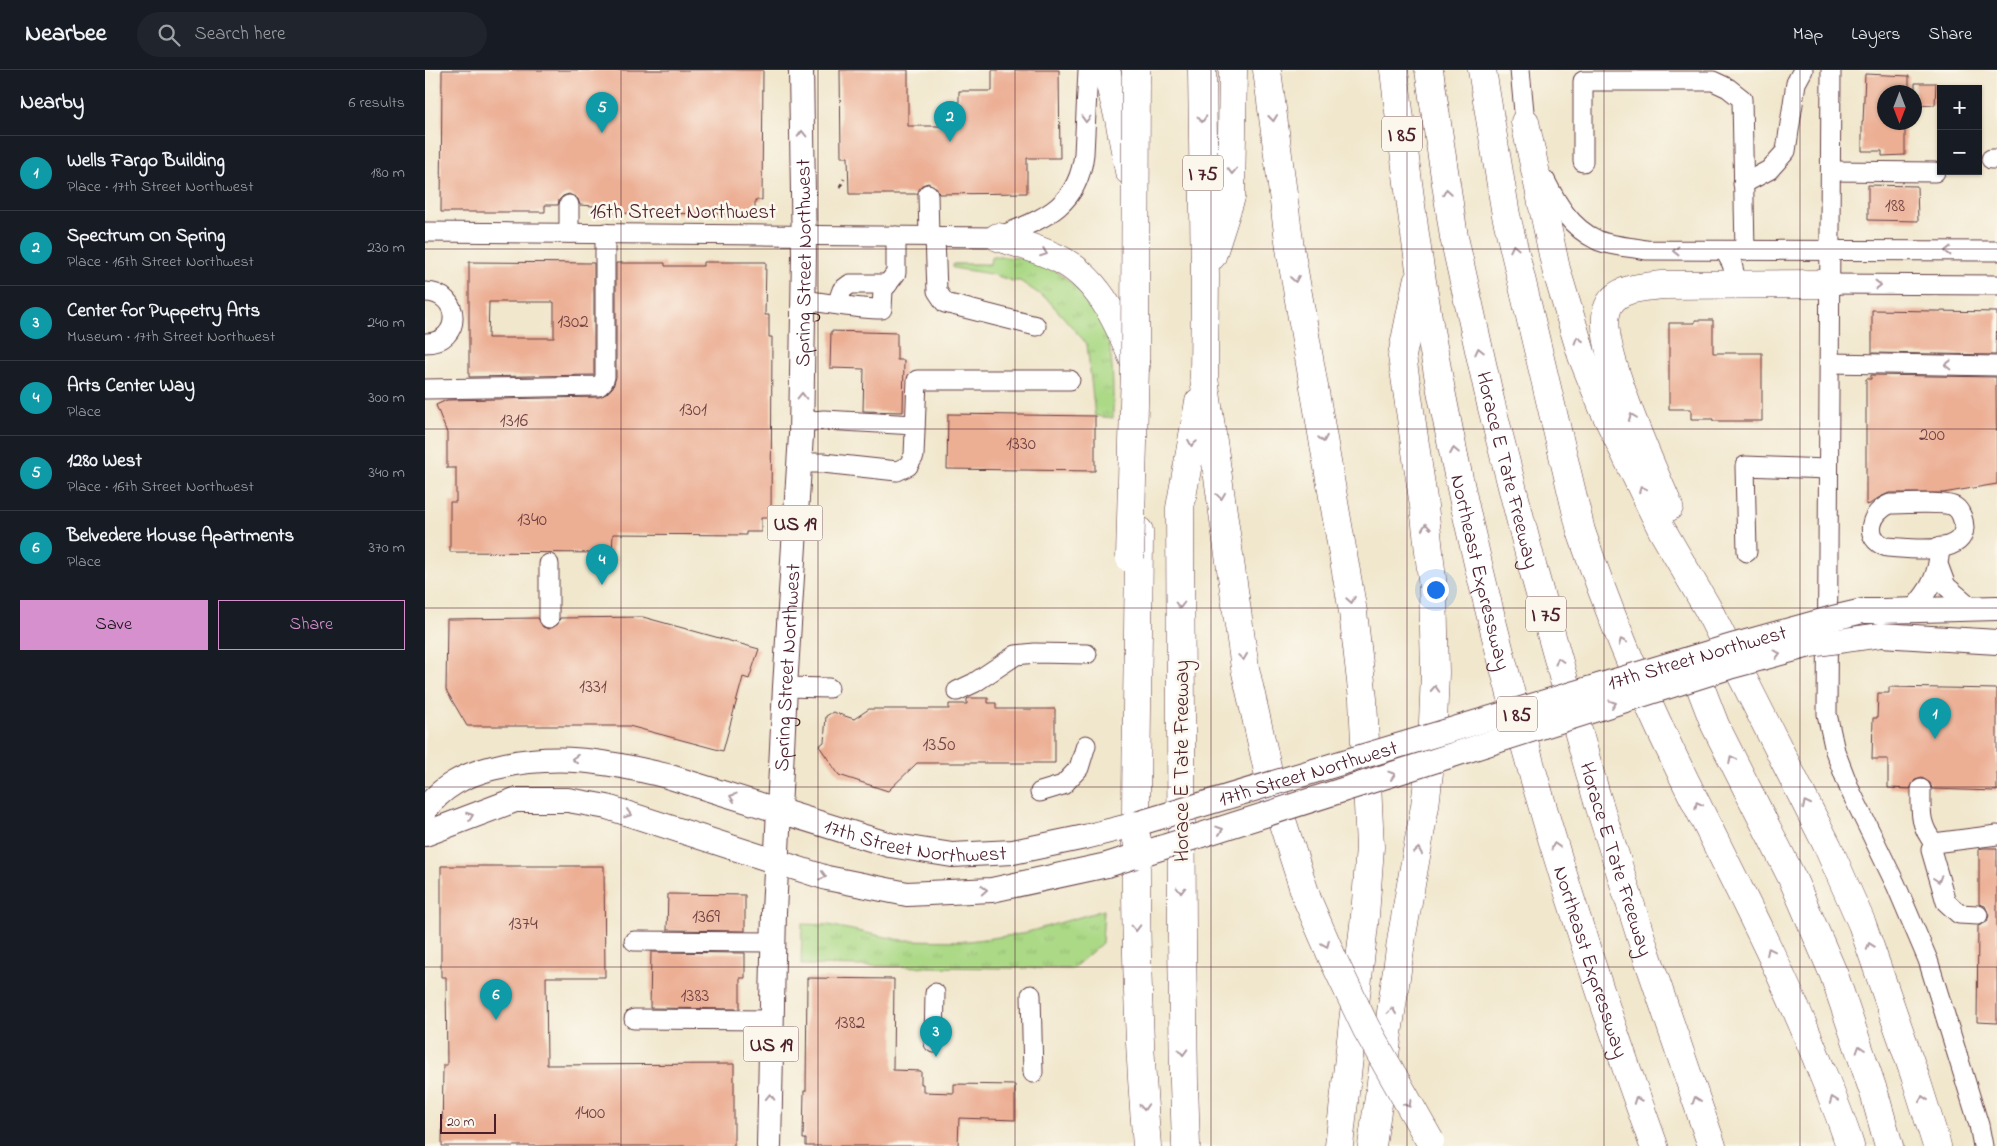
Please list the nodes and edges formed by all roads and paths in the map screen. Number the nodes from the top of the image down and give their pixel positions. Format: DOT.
graph roads {
  1 [pos="801,70"];
  2 [pos="1088,70"];
  3 [pos="1107,70"];
  4 [pos="1136,70"];
  5 [pos="1202,70"];
  6 [pos="1233,70"];
  7 [pos="1267,70"];
  8 [pos="1394,70"];
  9 [pos="1429,70"];
  10 [pos="1482,70"];
  11 [pos="1520,70"];
  12 [pos="1803,70"];
  13 [pos="1831,70"];
  14 [pos="1583,75"];
  15 [pos="1525,122"];
  16 [pos="1583,162"];
  17 [pos="1831,171"];
  18 [pos="1935,172"];
  19 [pos="844,179"];
  20 [pos="1743,184"];
  21 [pos="840,187"];
  22 [pos="928,194"];
  23 [pos="569,205"];
  24 [pos="425,232"];
  25 [pos="569,233"];
  26 [pos="605,234"];
  27 [pos="804,235"];
  28 [pos="896,236"];
  29 [pos="932,237"];
  30 [pos="998,237"];
  31 [pos="1725,251"];
  32 [pos="1745,251"];
  33 [pos="1830,251"];
  34 [pos="1997,251"];
  35 [pos="1420,271"];
  36 [pos="1205,277"];
  37 [pos="888,284"];
  38 [pos="1737,284"];
  39 [pos="1829,284"];
  40 [pos="1997,285"];
  41 [pos="425,292"];
  42 [pos="803,300"];
  43 [pos="837,304"];
  44 [pos="1036,326"];
  45 [pos="425,343"];
  46 [pos="1829,363"];
  47 [pos="1997,366"];
  48 [pos="1140,377"];
  49 [pos="1204,378"];
  50 [pos="1070,380"];
  51 [pos="425,389"];
  52 [pos="801,422"];
  53 [pos="915,425"];
  54 [pos="1557,432"];
  55 [pos="799,463"];
  56 [pos="1828,469"];
  57 [pos="1940,547"];
  58 [pos="1747,552"];
  59 [pos="549,564"];
  60 [pos="1939,567"];
  61 [pos="1972,608"];
  62 [pos="1997,608"];
  63 [pos="1708,609"];
  64 [pos="1912,610"];
  65 [pos="549,618"];
  66 [pos="1997,642"];
  67 [pos="1087,654"];
  68 [pos="1693,668"];
  69 [pos="785,688"];
  70 [pos="829,688"];
  71 [pos="957,691"];
  72 [pos="1086,745"];
  73 [pos="1921,789"];
  74 [pos="1040,792"];
  75 [pos="425,810"];
  76 [pos="779,812"];
  77 [pos="1133,825"];
  78 [pos="425,834"];
  79 [pos="1997,835"];
  80 [pos="1933,843"];
  81 [pos="1141,855"];
  82 [pos="777,861"];
  83 [pos="1979,915"];
  84 [pos="634,941"];
  85 [pos="773,942"];
  86 [pos="935,993"];
  87 [pos="1031,995"];
  88 [pos="634,1019"];
  89 [pos="771,1020"];
  90 [pos="934,1042"];
  91 [pos="1033,1073"];
  92 [pos="1431,1144"];
  93 [pos="769,1146"];
  94 [pos="1147,1146"];
  95 [pos="1186,1146"];
  96 [pos="1339,1146"];
  97 [pos="1372,1146"];
  98 [pos="1654,1146"];
  99 [pos="1712,1146"];
  100 [pos="1849,1146"];
  101 [pos="1889,1146"];
  102 [pos="1937,1146"];
  103 [pos="1983,1146"];
  27 -- 1 [label="main road, Spring Street Northwest / US 19, one-way"];
  2 -- 30 [label="street, 16th Street Northwest, one-way"];
  3 -- 48 [label="highway"];
  4 -- 77 [label="highway, bridge"];
  5 -- 36 [label="highway, I 75, one-way"];
  6 -- 36 [label="highway, one-way"];
  7 -- 96 [label="highway, one-way"];
  8 -- 35 [label="highway, Northeast Expressway / I 85"];
  99 -- 9 [label="highway, Horace E Tate Freeway / I 75, one-way"];
  54 -- 10 [label="highway, one-way"];
  11 -- 15 [label="street"];
  12 -- 20 [label="street"];
  13 -- 17 [label="street"];
  14 -- 16 [label="street"];
  14 -- 20 [label="street"];
  31 -- 15 [label="street, one-way"];
  15 -- 54 [label="highway"];
  63 -- 15 [label="highway, one-way"];
  17 -- 18 [label="street"];
  17 -- 33 [label="street"];
  19 -- 21 [label="path"];
  20 -- 32 [label="street"];
  22 -- 29 [label="street"];
  23 -- 25 [label="street"];
  24 -- 25 [label="street, 16th Street Northwest"];
  25 -- 26 [label="street, 16th Street Northwest"];
  26 -- 27 [label="street, 16th Street Northwest"];
  26 -- 51 [label="street"];
  27 -- 28 [label="street, 16th Street Northwest"];
  27 -- 42 [label="main road, Spring Street Northwest / US 19"];
  28 -- 29 [label="street, 16th Street Northwest"];
  28 -- 37 [label="street"];
  29 -- 30 [label="street, 16th Street Northwest"];
  29 -- 44 [label="street"];
  30 -- 48 [label="highway, one-way"];
  31 -- 32 [label="street"];
  31 -- 38 [label="street"];
  32 -- 33 [label="street"];
  34 -- 33 [label="street, one-way"];
  33 -- 39 [label="street"];
  97 -- 35 [label="highway, one-way"];
  98 -- 35 [label="highway, Northeast Expressway / I 85, one-way"];
  36 -- 49 [label="highway, I 75"];
  37 -- 43 [label="street"];
  37 -- 43 [label="street"];
  38 -- 39 [label="highway"];
  63 -- 38 [label="highway, one-way"];
  39 -- 40 [label="street, one-way"];
  39 -- 46 [label="street"];
  41 -- 45 [label="street"];
  42 -- 43 [label="street"];
  52 -- 42 [label="main road, Spring Street Northwest / US 19, one-way"];
  47 -- 46 [label="street, one-way"];
  46 -- 56 [label="street"];
  48 -- 94 [label="highway, one-way"];
  49 -- 92 [label="highway, one-way, bridge"];
  49 -- 95 [label="highway, Horace E Tate Freeway / I 75, one-way"];
  50 -- 53 [label="street"];
  52 -- 53 [label="street"];
  52 -- 55 [label="main road, Spring Street Northwest / US 19"];
  53 -- 55 [label="street"];
  100 -- 54 [label="highway, one-way"];
  55 -- 69 [label="main road, Spring Street Northwest / US 19"];
  56 -- 58 [label="street"];
  56 -- 103 [label="street"];
  57 -- 57 [label="street"];
  57 -- 60 [label="street"];
  59 -- 65 [label="street"];
  60 -- 61 [label="street"];
  60 -- 64 [label="street"];
  61 -- 62 [label="main road, 17th Street Northwest"];
  61 -- 64 [label="main road, 17th Street Northwest"];
  102 -- 63 [label="highway, one-way"];
  64 -- 68 [label="main road, 17th Street Northwest, bridge"];
  68 -- 66 [label="main road, 17th Street Northwest, one-way, bridge"];
  67 -- 71 [label="street"];
  68 -- 77 [label="main road, 17th Street Northwest, bridge"];
  81 -- 68 [label="main road, 17th Street Northwest, one-way, bridge"];
  101 -- 68 [label="highway, one-way"];
  69 -- 70 [label="street"];
  69 -- 76 [label="main road, Spring Street Northwest / US 19"];
  72 -- 74 [label="street"];
  73 -- 80 [label="street"];
  76 -- 75 [label="main road, 17th Street Northwest, one-way"];
  76 -- 77 [label="main road, 17th Street Northwest, bridge"];
  76 -- 82 [label="main road, Spring Street Northwest / US 19"];
  77 -- 81 [label="highway, bridge"];
  78 -- 82 [label="main road, 17th Street Northwest, one-way"];
  79 -- 80 [label="street"];
  80 -- 83 [label="street, one-way"];
  82 -- 81 [label="main road, 17th Street Northwest, one-way, bridge"];
  82 -- 85 [label="main road, Spring Street Northwest / US 19"];
  84 -- 85 [label="street"];
  85 -- 89 [label="main road, Spring Street Northwest / US 19"];
  86 -- 90 [label="street"];
  87 -- 91 [label="street"];
  88 -- 89 [label="street"];
  93 -- 89 [label="main road, Spring Street Northwest / US 19, one-way"];
}
